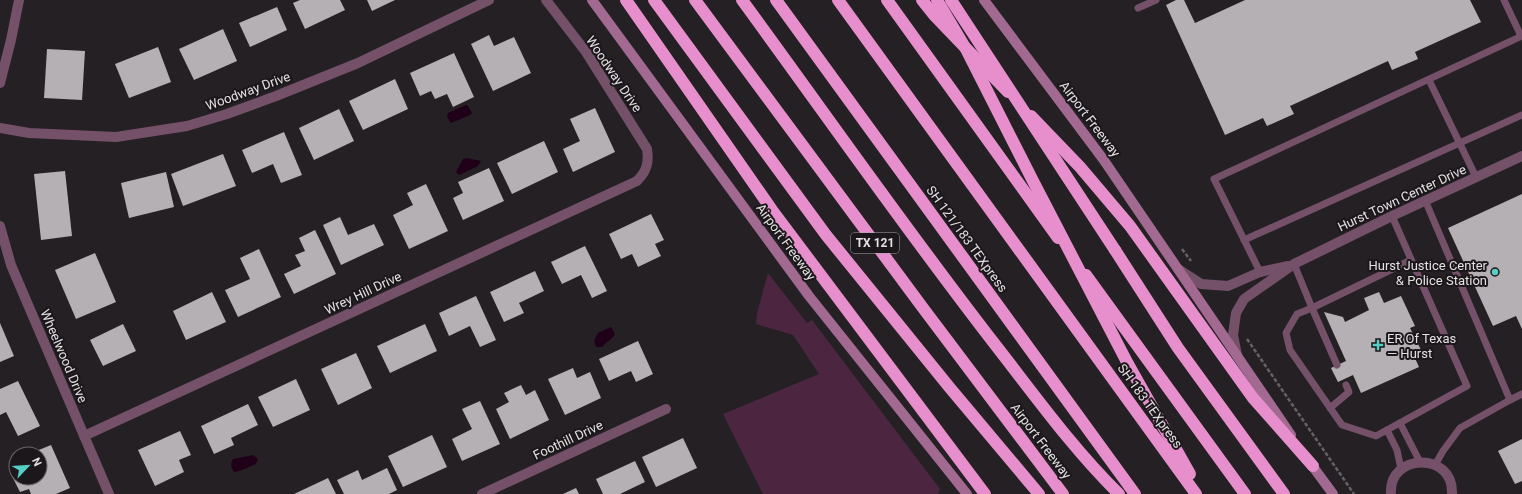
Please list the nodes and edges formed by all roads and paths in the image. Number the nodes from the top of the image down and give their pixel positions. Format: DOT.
graph roads {
  1 [pos="19,0"];
  2 [pos="488,0"];
  3 [pos="546,0"];
  4 [pos="592,0"];
  5 [pos="626,0"];
  6 [pos="654,0"];
  7 [pos="695,0"];
  8 [pos="742,0"];
  9 [pos="776,0"];
  10 [pos="838,0"];
  11 [pos="888,0"];
  12 [pos="922,0"];
  13 [pos="936,0"];
  14 [pos="951,0"];
  15 [pos="984,0"];
  16 [pos="1156,0"];
  17 [pos="1504,0"];
  18 [pos="1138,8"];
  19 [pos="1522,36"];
  20 [pos="1429,80"];
  21 [pos="0,83"];
  22 [pos="1522,115"];
  23 [pos="0,128"];
  24 [pos="1459,143"];
  25 [pos="1522,156"];
  26 [pos="647,167"];
  27 [pos="1476,177"];
  28 [pos="1425,200"];
  29 [pos="1392,216"];
  30 [pos="0,226"];
  31 [pos="1244,240"];
  32 [pos="1180,247"];
  33 [pos="1411,260"];
  34 [pos="1195,264"];
  35 [pos="1294,264"];
  36 [pos="1178,269"];
  37 [pos="1260,272"];
  38 [pos="1312,308"];
  39 [pos="1245,335"];
  40 [pos="1237,355"];
  41 [pos="1337,365"];
  42 [pos="1346,385"];
  43 [pos="1522,394"];
  44 [pos="1510,400"];
  45 [pos="1330,408"];
  46 [pos="666,409"];
  47 [pos="1400,423"];
  48 [pos="1388,430"];
  49 [pos="84,436"];
  50 [pos="1420,462"];
  51 [pos="1435,465"];
  52 [pos="1313,466"];
  53 [pos="1402,469"];
  54 [pos="109,494"];
  55 [pos="482,494"];
  56 [pos="967,494"];
  57 [pos="985,494"];
  58 [pos="1039,494"];
  59 [pos="1063,494"];
  60 [pos="1119,494"];
  61 [pos="1135,494"];
  62 [pos="1196,494"];
  63 [pos="1201,494"];
  64 [pos="1245,494"];
  65 [pos="1284,494"];
  66 [pos="1332,494"];
  67 [pos="1354,494"];
  68 [pos="1391,494"];
  69 [pos="1452,494"];
  1 -- 21 [label="street"];
  2 -- 23 [label="street, Woodway Drive"];
  3 -- 26 [label="street, Woodway Drive"];
  4 -- 56 [label="main road, Airport Freeway"];
  5 -- 57 [label="highway"];
  6 -- 58 [label="highway"];
  7 -- 59 [label="highway, Airport Freeway / TX 121"];
  8 -- 60 [label="highway"];
  9 -- 61 [label="highway, SH 121/183 TEXpress"];
  10 -- 62 [label="highway, SH 183 TEXpress"];
  11 -- 64 [label="highway"];
  12 -- 52 [label="highway"];
  13 -- 63 [label="highway, bridge"];
  14 -- 65 [label="highway, bridge"];
  15 -- 36 [label="main road, Airport Freeway"];
  16 -- 18 [label="lane"];
  17 -- 19 [label="lane"];
  19 -- 20 [label="lane"];
  20 -- 24 [label="lane"];
  20 -- 31 [label="lane"];
  22 -- 24 [label="lane"];
  24 -- 27 [label="lane"];
  24 -- 31 [label="lane"];
  25 -- 27 [label="street, Hurst Town Center Drive"];
  26 -- 49 [label="street, Wrey Hill Drive"];
  27 -- 28 [label="street, Hurst Town Center Drive"];
  28 -- 29 [label="street, Hurst Town Center Drive"];
  28 -- 44 [label="lane"];
  29 -- 33 [label="lane"];
  29 -- 35 [label="street, Hurst Town Center Drive"];
  30 -- 49 [label="street, Wheelwood Drive"];
  31 -- 37 [label="lane"];
  32 -- 34 [label="path"];
  33 -- 38 [label="lane"];
  33 -- 47 [label="lane"];
  35 -- 37 [label="street, Hurst Town Center Drive"];
  35 -- 38 [label="lane"];
  35 -- 40 [label="street, Hurst Town Center Drive"];
  36 -- 37 [label="street, Hurst Town Center Drive"];
  36 -- 40 [label="main road, Airport Freeway"];
  38 -- 41 [label="lane"];
  38 -- 45 [label="lane"];
  39 -- 67 [label="path"];
  40 -- 52 [label="main road, Airport Freeway"];
  42 -- 45 [label="lane"];
  43 -- 44 [label="lane"];
  44 -- 51 [label="lane"];
  45 -- 48 [label="lane"];
  46 -- 55 [label="street, Foothill Drive"];
  47 -- 48 [label="lane"];
  47 -- 50 [label="lane"];
  48 -- 53 [label="lane"];
  49 -- 54 [label="street, Wheelwood Drive"];
  50 -- 51 [label="street"];
  50 -- 53 [label="street"];
  51 -- 69 [label="street"];
  52 -- 66 [label="main road, Airport Freeway"];
  53 -- 68 [label="street"];
}
